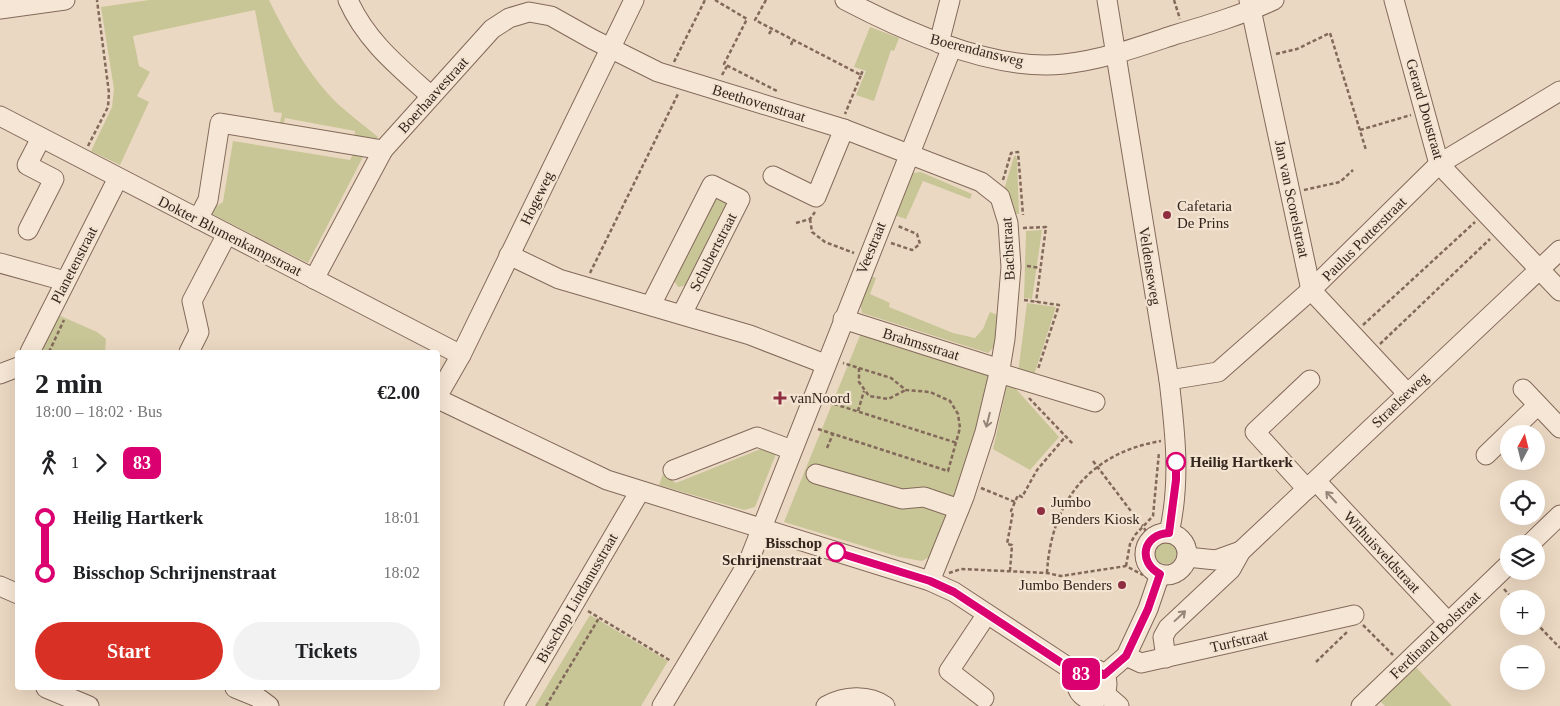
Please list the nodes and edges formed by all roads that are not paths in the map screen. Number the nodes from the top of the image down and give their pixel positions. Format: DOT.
graph roads {
  1 [pos="65,0"];
  2 [pos="348,0"];
  3 [pos="634,0"];
  4 [pos="846,0"];
  5 [pos="950,0"];
  6 [pos="1107,0"];
  7 [pos="1274,0"];
  8 [pos="1394,0"];
  9 [pos="1250,5"];
  10 [pos="0,9"];
  11 [pos="946,45"];
  12 [pos="612,49"];
  13 [pos="1116,54"];
  14 [pos="1560,91"];
  15 [pos="431,96"];
  16 [pos="0,116"];
  17 [pos="844,129"];
  18 [pos="41,138"];
  19 [pos="383,150"];
  20 [pos="909,153"];
  21 [pos="1439,164"];
  22 [pos="773,176"];
  23 [pos="118,178"];
  24 [pos="198,219"];
  25 [pos="28,230"];
  26 [pos="227,234"];
  27 [pos="1560,250"];
  28 [pos="509,255"];
  29 [pos="0,263"];
  30 [pos="1540,270"];
  31 [pos="314,279"];
  32 [pos="66,281"];
  33 [pos="661,284"];
  34 [pos="1312,290"];
  35 [pos="1560,291"];
  36 [pos="651,305"];
  37 [pos="686,307"];
  38 [pos="843,319"];
  39 [pos="31,350"];
  40 [pos="190,350"];
  41 [pos="461,355"];
  42 [pos="826,361"];
  43 [pos="999,371"];
  44 [pos="1169,380"];
  45 [pos="1310,380"];
  46 [pos="1522,389"];
  47 [pos="440,392"];
  48 [pos="1407,393"];
  49 [pos="440,400"];
  50 [pos="1095,402"];
  51 [pos="1538,405"];
  52 [pos="1560,428"];
  53 [pos="792,450"];
  54 [pos="1486,455"];
  55 [pos="673,470"];
  56 [pos="816,474"];
  57 [pos="1311,485"];
  58 [pos="640,491"];
  59 [pos="959,509"];
  60 [pos="1560,515"];
  61 [pos="762,529"];
  62 [pos="1169,533"];
  63 [pos="1539,535"];
  64 [pos="1241,552"];
  65 [pos="1189,564"];
  66 [pos="1500,573"];
  67 [pos="1158,578"];
  68 [pos="930,581"];
  69 [pos="0,586"];
  70 [pos="15,593"];
  71 [pos="987,614"];
  72 [pos="1356,618"];
  73 [pos="1448,622"];
  74 [pos="1126,656"];
  75 [pos="1166,658"];
  76 [pos="1080,675"];
  77 [pos="1104,684"];
  78 [pos="51,690"];
  79 [pos="240,690"];
  80 [pos="984,698"];
  81 [pos="261,699"];
  82 [pos="1083,702"];
  83 [pos="89,706"];
  84 [pos="514,706"];
  85 [pos="662,706"];
  86 [pos="826,706"];
  87 [pos="885,706"];
  88 [pos="1119,706"];
  89 [pos="1361,706"];
  1 -- 10 [label="street"];
  2 -- 15 [label="street"];
  3 -- 12 [label="street, Hogeweg"];
  4 -- 11 [label="street, Boerendansweg"];
  5 -- 11 [label="street, Veestraat"];
  6 -- 13 [label="street, Veldenseweg"];
  7 -- 9 [label="street, Boerendansweg"];
  8 -- 21 [label="street, Gerard Doustraat"];
  9 -- 13 [label="street, Boerendansweg"];
  9 -- 34 [label="street, Jan van Scorelstraat"];
  11 -- 13 [label="street, Boerendansweg"];
  11 -- 20 [label="street, Veestraat"];
  12 -- 15 [label="street, Boerhaavestraat"];
  12 -- 17 [label="street, Beethovenstraat"];
  12 -- 28 [label="street, Hogeweg"];
  13 -- 44 [label="street, Veldenseweg"];
  14 -- 21 [label="street, Paulus Potterstraat"];
  15 -- 19 [label="street, Boerhaavestraat"];
  16 -- 18 [label="street, Dokter Blumenkampstraat"];
  17 -- 20 [label="street, Beethovenstraat"];
  17 -- 22 [label="street"];
  18 -- 23 [label="street, Dokter Blumenkampstraat"];
  18 -- 25 [label="street"];
  19 -- 24 [label="street"];
  19 -- 31 [label="street, Boerhaavestraat"];
  20 -- 38 [label="street, Veestraat"];
  20 -- 43 [label="street, Bachstraat"];
  21 -- 30 [label="street, Gerard Doustraat"];
  21 -- 34 [label="street, Paulus Potterstraat"];
  23 -- 24 [label="street, Dokter Blumenkampstraat"];
  23 -- 32 [label="street, Planetenstraat"];
  24 -- 26 [label="street, Dokter Blumenkampstraat"];
  26 -- 31 [label="street, Dokter Blumenkampstraat"];
  26 -- 40 [label="street"];
  27 -- 30 [label="street, Straelseweg"];
  28 -- 36 [label="street, Schubertstraat"];
  28 -- 41 [label="street, Hogeweg"];
  29 -- 32 [label="street"];
  30 -- 35 [label="street, Gerard Doustraat"];
  30 -- 48 [label="street, Straelseweg"];
  31 -- 41 [label="street, Dokter Blumenkampstraat"];
  32 -- 39 [label="street, Planetenstraat"];
  33 -- 36 [label="street, Schubertstraat"];
  33 -- 37 [label="street, Schubertstraat"];
  33 -- 37 [label="street, Schubertstraat"];
  34 -- 44 [label="street, Paulus Potterstraat"];
  34 -- 48 [label="street, Jan van Scorelstraat"];
  36 -- 37 [label="street, Schubertstraat"];
  37 -- 42 [label="street, Schubertstraat"];
  38 -- 42 [label="street, Veestraat"];
  38 -- 43 [label="street, Brahmsstraat"];
  41 -- 47 [label="street, Hogeweg"];
  42 -- 53 [label="street, Veestraat"];
  43 -- 50 [label="street"];
  43 -- 59 [label="street, Bachstraat, one-way"];
  44 -- 62 [label="street, Veldenseweg"];
  45 -- 57 [label="street, Withuisveldstraat"];
  46 -- 51 [label="street"];
  48 -- 57 [label="street, Straelseweg"];
  49 -- 58 [label="street"];
  51 -- 52 [label="street"];
  51 -- 54 [label="street"];
  53 -- 55 [label="street"];
  53 -- 61 [label="street, Veestraat"];
  56 -- 59 [label="street"];
  57 -- 64 [label="street, Straelseweg"];
  73 -- 57 [label="street, Withuisveldstraat, one-way"];
  58 -- 61 [label="street"];
  58 -- 84 [label="street, Bisschop Lindanusstraat"];
  59 -- 68 [label="street, Bachstraat"];
  60 -- 63 [label="street"];
  61 -- 68 [label="street"];
  61 -- 85 [label="street, Veestraat"];
  62 -- 65 [label="street"];
  62 -- 67 [label="street"];
  64 -- 65 [label="street, Straelseweg"];
  75 -- 64 [label="street, Straelseweg, one-way"];
  65 -- 67 [label="street"];
  66 -- 73 [label="street, Ferdinand Bolstraat"];
  67 -- 74 [label="street"];
  68 -- 71 [label="street"];
  69 -- 70 [label="street"];
  71 -- 76 [label="street"];
  71 -- 80 [label="street"];
  72 -- 75 [label="street, Turfstraat"];
  73 -- 89 [label="street, Ferdinand Bolstraat"];
  74 -- 75 [label="street, Turfstraat"];
  74 -- 77 [label="street"];
  76 -- 77 [label="street"];
  76 -- 82 [label="street"];
  77 -- 82 [label="street"];
  77 -- 88 [label="street"];
  78 -- 83 [label="street"];
  79 -- 81 [label="street"];
  86 -- 87 [label="street"];
}
